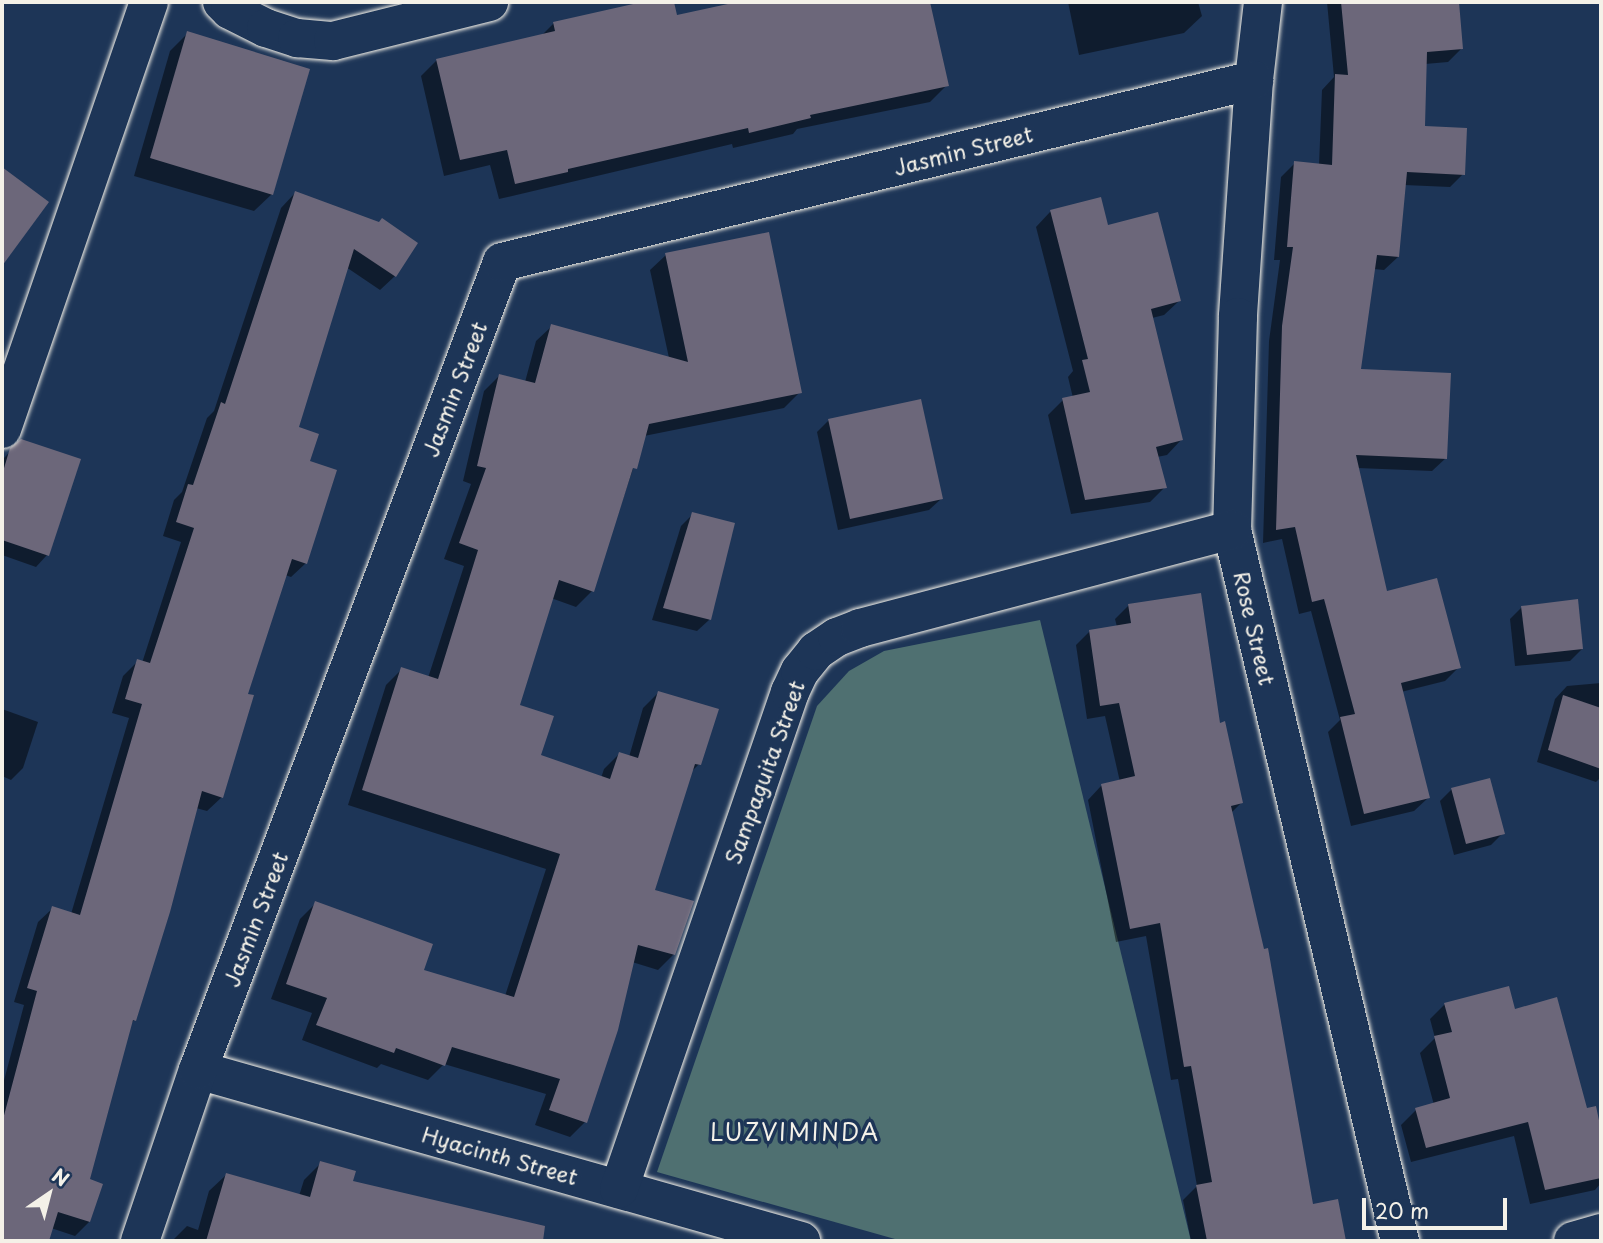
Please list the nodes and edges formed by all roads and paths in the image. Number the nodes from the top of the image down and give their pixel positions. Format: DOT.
graph roads {
  1 [pos="149,2"];
  2 [pos="222,2"];
  3 [pos="489,2"];
  4 [pos="1263,2"];
  5 [pos="1254,79"];
  6 [pos="2,429"];
  7 [pos="1232,530"];
  8 [pos="198,1070"];
  9 [pos="619,1189"];
  10 [pos="1601,1233"];
  11 [pos="140,1241"];
  12 [pos="801,1241"];
  13 [pos="1401,1241"];
  14 [pos="1573,1241"];
  1 -- 6 [label="street"];
  2 -- 3 [label="street"];
  4 -- 5 [label="street, Rose Street"];
  5 -- 7 [label="street, Rose Street"];
  5 -- 8 [label="street, Jasmin Street"];
  7 -- 9 [label="street, Sampaguita Street"];
  7 -- 13 [label="street, Rose Street"];
  8 -- 9 [label="street, Hyacinth Street"];
  8 -- 11 [label="street, Jasmin Street"];
  9 -- 12 [label="street, Hyacinth Street"];
  10 -- 14 [label="street"];
}
